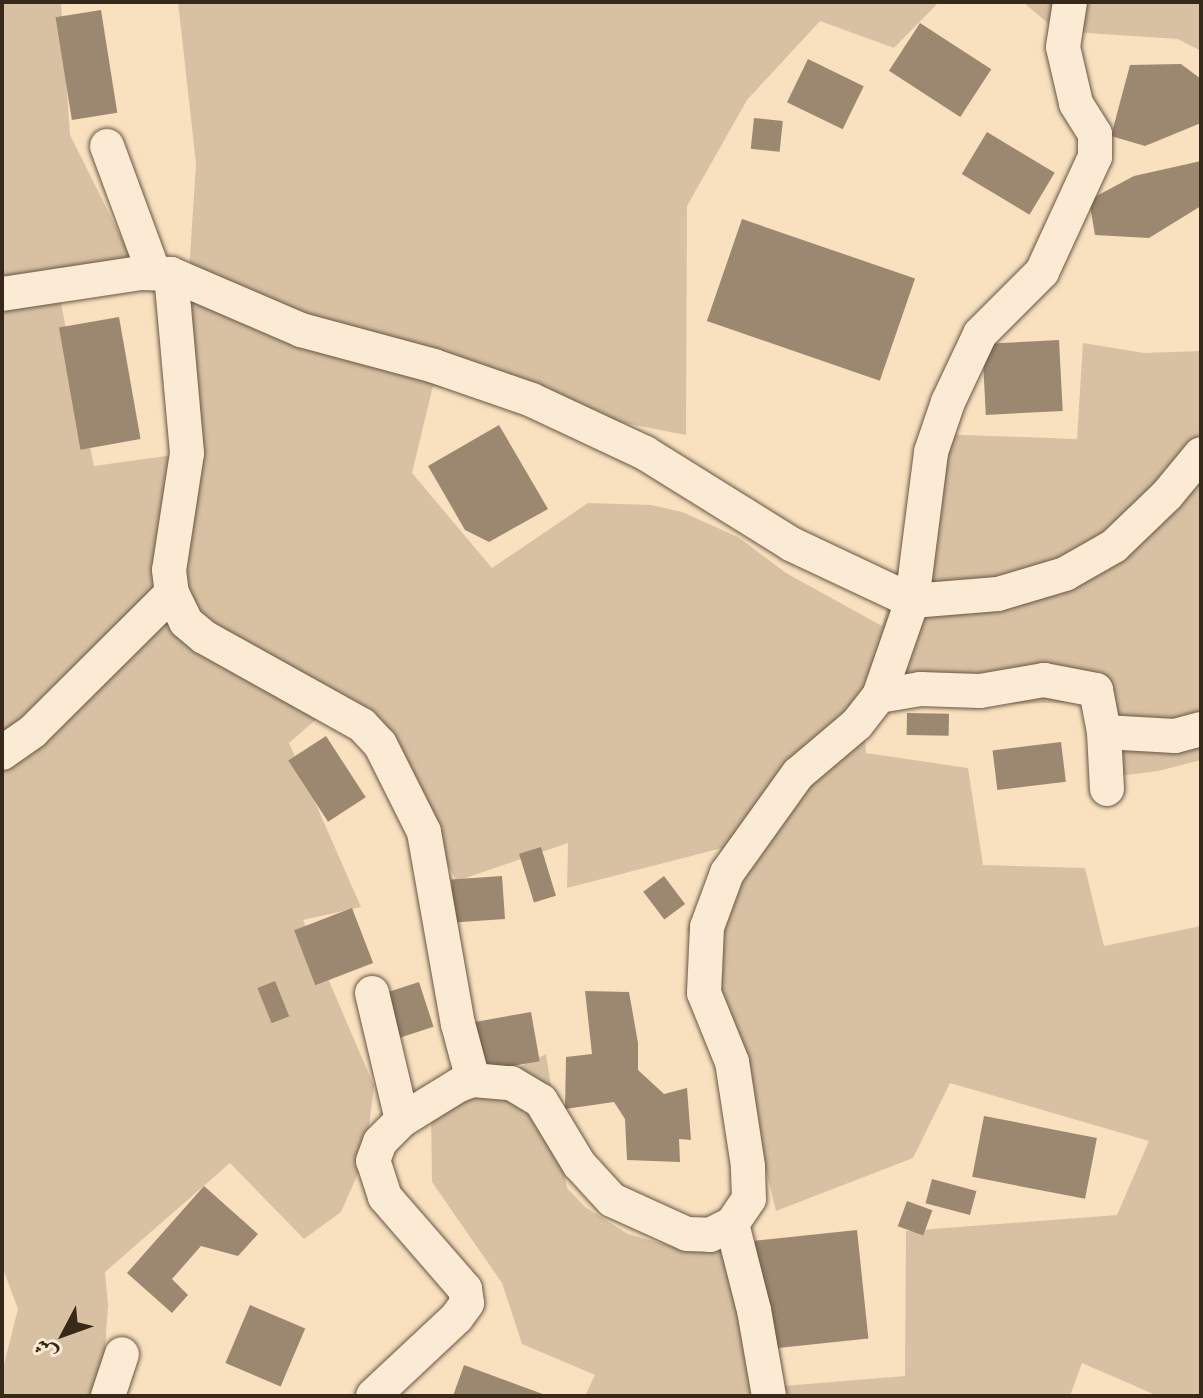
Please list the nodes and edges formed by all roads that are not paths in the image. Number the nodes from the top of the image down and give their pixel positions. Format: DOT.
graph roads {
  1 [pos="1070,2"];
  2 [pos="107,146"];
  3 [pos="163,273"];
  4 [pos="7,288"];
  5 [pos="1201,454"];
  6 [pos="172,593"];
  7 [pos="912,601"];
  8 [pos="879,696"];
  9 [pos="1201,729"];
  10 [pos="1104,732"];
  11 [pos="2,753"];
  12 [pos="1107,789"];
  13 [pos="372,993"];
  14 [pos="473,1080"];
  15 [pos="402,1120"];
  16 [pos="732,1224"];
  17 [pos="122,1354"];
  18 [pos="108,1396"];
  19 [pos="373,1396"];
  20 [pos="769,1396"];
  1 -- 7 [label="street"];
  2 -- 3 [label="street"];
  3 -- 4 [label="street"];
  3 -- 6 [label="street"];
  3 -- 7 [label="street"];
  5 -- 7 [label="street"];
  6 -- 11 [label="street"];
  6 -- 14 [label="street"];
  7 -- 8 [label="street"];
  8 -- 10 [label="street"];
  8 -- 16 [label="street"];
  9 -- 10 [label="street"];
  10 -- 12 [label="street"];
  13 -- 15 [label="street"];
  14 -- 15 [label="street"];
  14 -- 16 [label="street"];
  15 -- 19 [label="street"];
  16 -- 20 [label="street"];
  17 -- 18 [label="street"];
}
